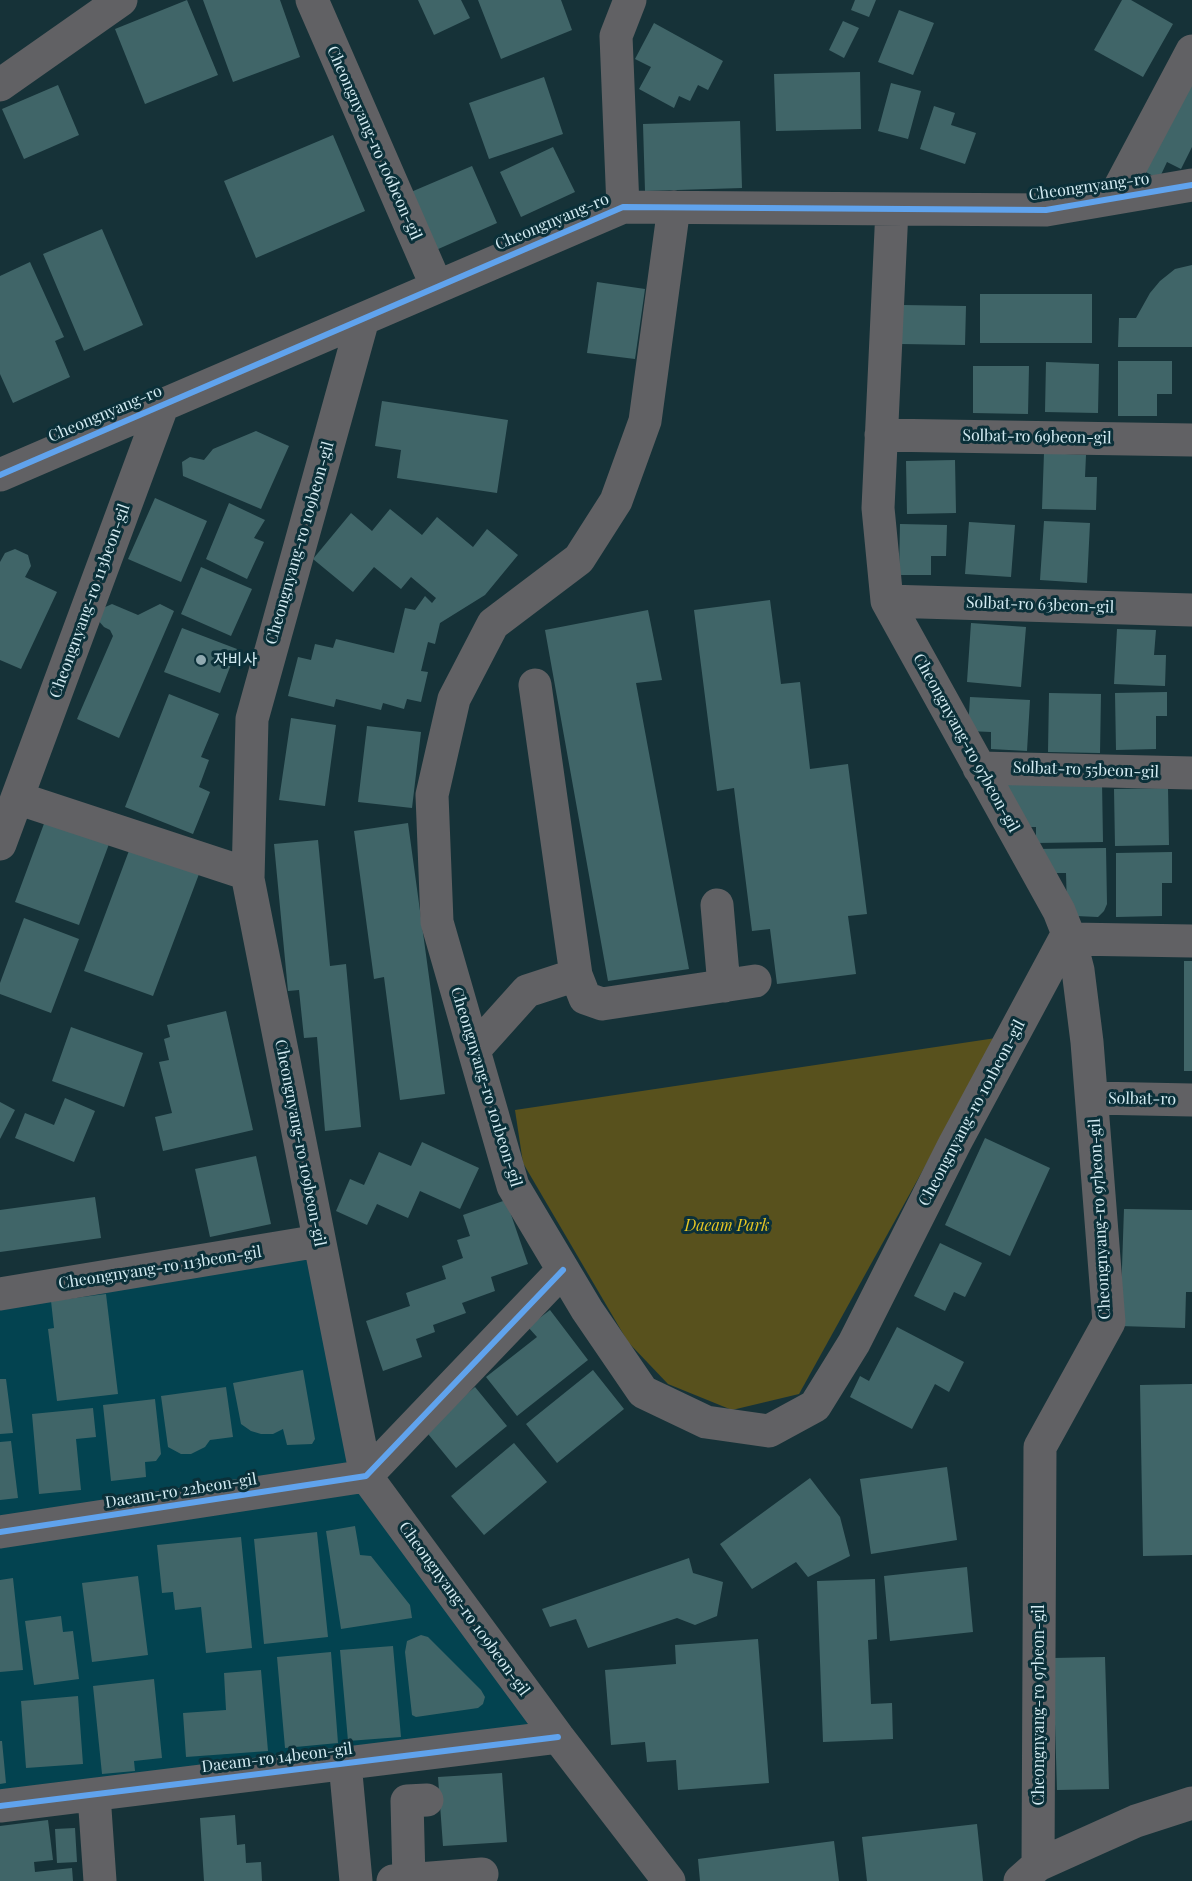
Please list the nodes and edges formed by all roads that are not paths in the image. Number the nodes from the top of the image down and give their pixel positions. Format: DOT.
graph roads {
  1 [pos="121,0"];
  2 [pos="312,0"];
  3 [pos="630,0"];
  4 [pos="1192,51"];
  5 [pos="0,86"];
  6 [pos="1192,185"];
  7 [pos="1114,198"];
  8 [pos="623,207"];
  9 [pos="674,207"];
  10 [pos="892,208"];
  11 [pos="437,287"];
  12 [pos="363,319"];
  13 [pos="163,404"];
  14 [pos="881,435"];
  15 [pos="1192,440"];
  16 [pos="0,475"];
  17 [pos="887,601"];
  18 [pos="1192,610"];
  19 [pos="535,685"];
  20 [pos="980,768"];
  21 [pos="1192,773"];
  22 [pos="17,798"];
  23 [pos="0,844"];
  24 [pos="248,874"];
  25 [pos="717,905"];
  26 [pos="1069,936"];
  27 [pos="1192,941"];
  28 [pos="576,975"];
  29 [pos="474,1050"];
  30 [pos="1092,1098"];
  31 [pos="1192,1100"];
  32 [pos="319,1241"];
  33 [pos="563,1270"];
  34 [pos="0,1294"];
  35 [pos="366,1476"];
  36 [pos="0,1532"];
  37 [pos="558,1737"];
  38 [pos="345,1763"];
  39 [pos="94,1795"];
  40 [pos="428,1800"];
  41 [pos="1192,1803"];
  42 [pos="0,1806"];
  43 [pos="1029,1873"];
  44 [pos="482,1874"];
  45 [pos="401,1880"];
  46 [pos="100,1881"];
  47 [pos="356,1881"];
  48 [pos="669,1881"];
  1 -- 5 [label="street"];
  2 -- 11 [label="street, Cheongnyang-ro 106beon-gil"];
  3 -- 8 [label="street"];
  4 -- 7 [label="street"];
  6 -- 7 [label="street, Cheongnyang-ro"];
  7 -- 10 [label="street, Cheongnyang-ro"];
  8 -- 9 [label="street, Cheongnyang-ro"];
  8 -- 11 [label="street, Cheongnyang-ro"];
  9 -- 10 [label="street, Cheongnyang-ro"];
  9 -- 29 [label="street, Cheongnyang-ro 101beon-gil"];
  10 -- 14 [label="street, Cheongnyang-ro 97beon-gil"];
  11 -- 12 [label="street, Cheongnyang-ro"];
  12 -- 13 [label="street, Cheongnyang-ro"];
  12 -- 24 [label="street, Cheongnyang-ro 109beon-gil"];
  13 -- 16 [label="street, Cheongnyang-ro"];
  13 -- 22 [label="street, Cheongnyang-ro 113beon-gil"];
  14 -- 15 [label="street, Solbat-ro 69beon-gil"];
  14 -- 17 [label="street, Cheongnyang-ro 97beon-gil"];
  17 -- 18 [label="street, Solbat-ro 63beon-gil"];
  17 -- 20 [label="street, Cheongnyang-ro 97beon-gil"];
  19 -- 28 [label="street"];
  20 -- 21 [label="street, Solbat-ro 55beon-gil"];
  20 -- 26 [label="street, Cheongnyang-ro 97beon-gil"];
  22 -- 23 [label="street, Cheongnyang-ro 113beon-gil"];
  22 -- 24 [label="street"];
  24 -- 32 [label="street, Cheongnyang-ro 109beon-gil"];
  25 -- 28 [label="street"];
  26 -- 27 [label="street"];
  26 -- 30 [label="street, Cheongnyang-ro 97beon-gil"];
  26 -- 33 [label="street, Cheongnyang-ro 101beon-gil"];
  28 -- 29 [label="street"];
  29 -- 33 [label="street, Cheongnyang-ro 101beon-gil"];
  30 -- 31 [label="street, Solbat-ro"];
  30 -- 43 [label="street, Cheongnyang-ro 97beon-gil"];
  32 -- 34 [label="street, Cheongnyang-ro 113beon-gil"];
  32 -- 35 [label="street, Cheongnyang-ro 109beon-gil"];
  33 -- 35 [label="street"];
  35 -- 36 [label="street, Daeam-ro 22beon-gil"];
  35 -- 37 [label="street, Cheongnyang-ro 109beon-gil"];
  37 -- 38 [label="street, Daeam-ro 14beon-gil"];
  37 -- 48 [label="street, Cheongnyang-ro 109beon-gil"];
  38 -- 39 [label="street, Daeam-ro 14beon-gil"];
  38 -- 47 [label="street"];
  39 -- 42 [label="street, Daeam-ro 14beon-gil"];
  39 -- 46 [label="street"];
  40 -- 45 [label="street"];
  41 -- 43 [label="street"];
  44 -- 45 [label="street"];
}
